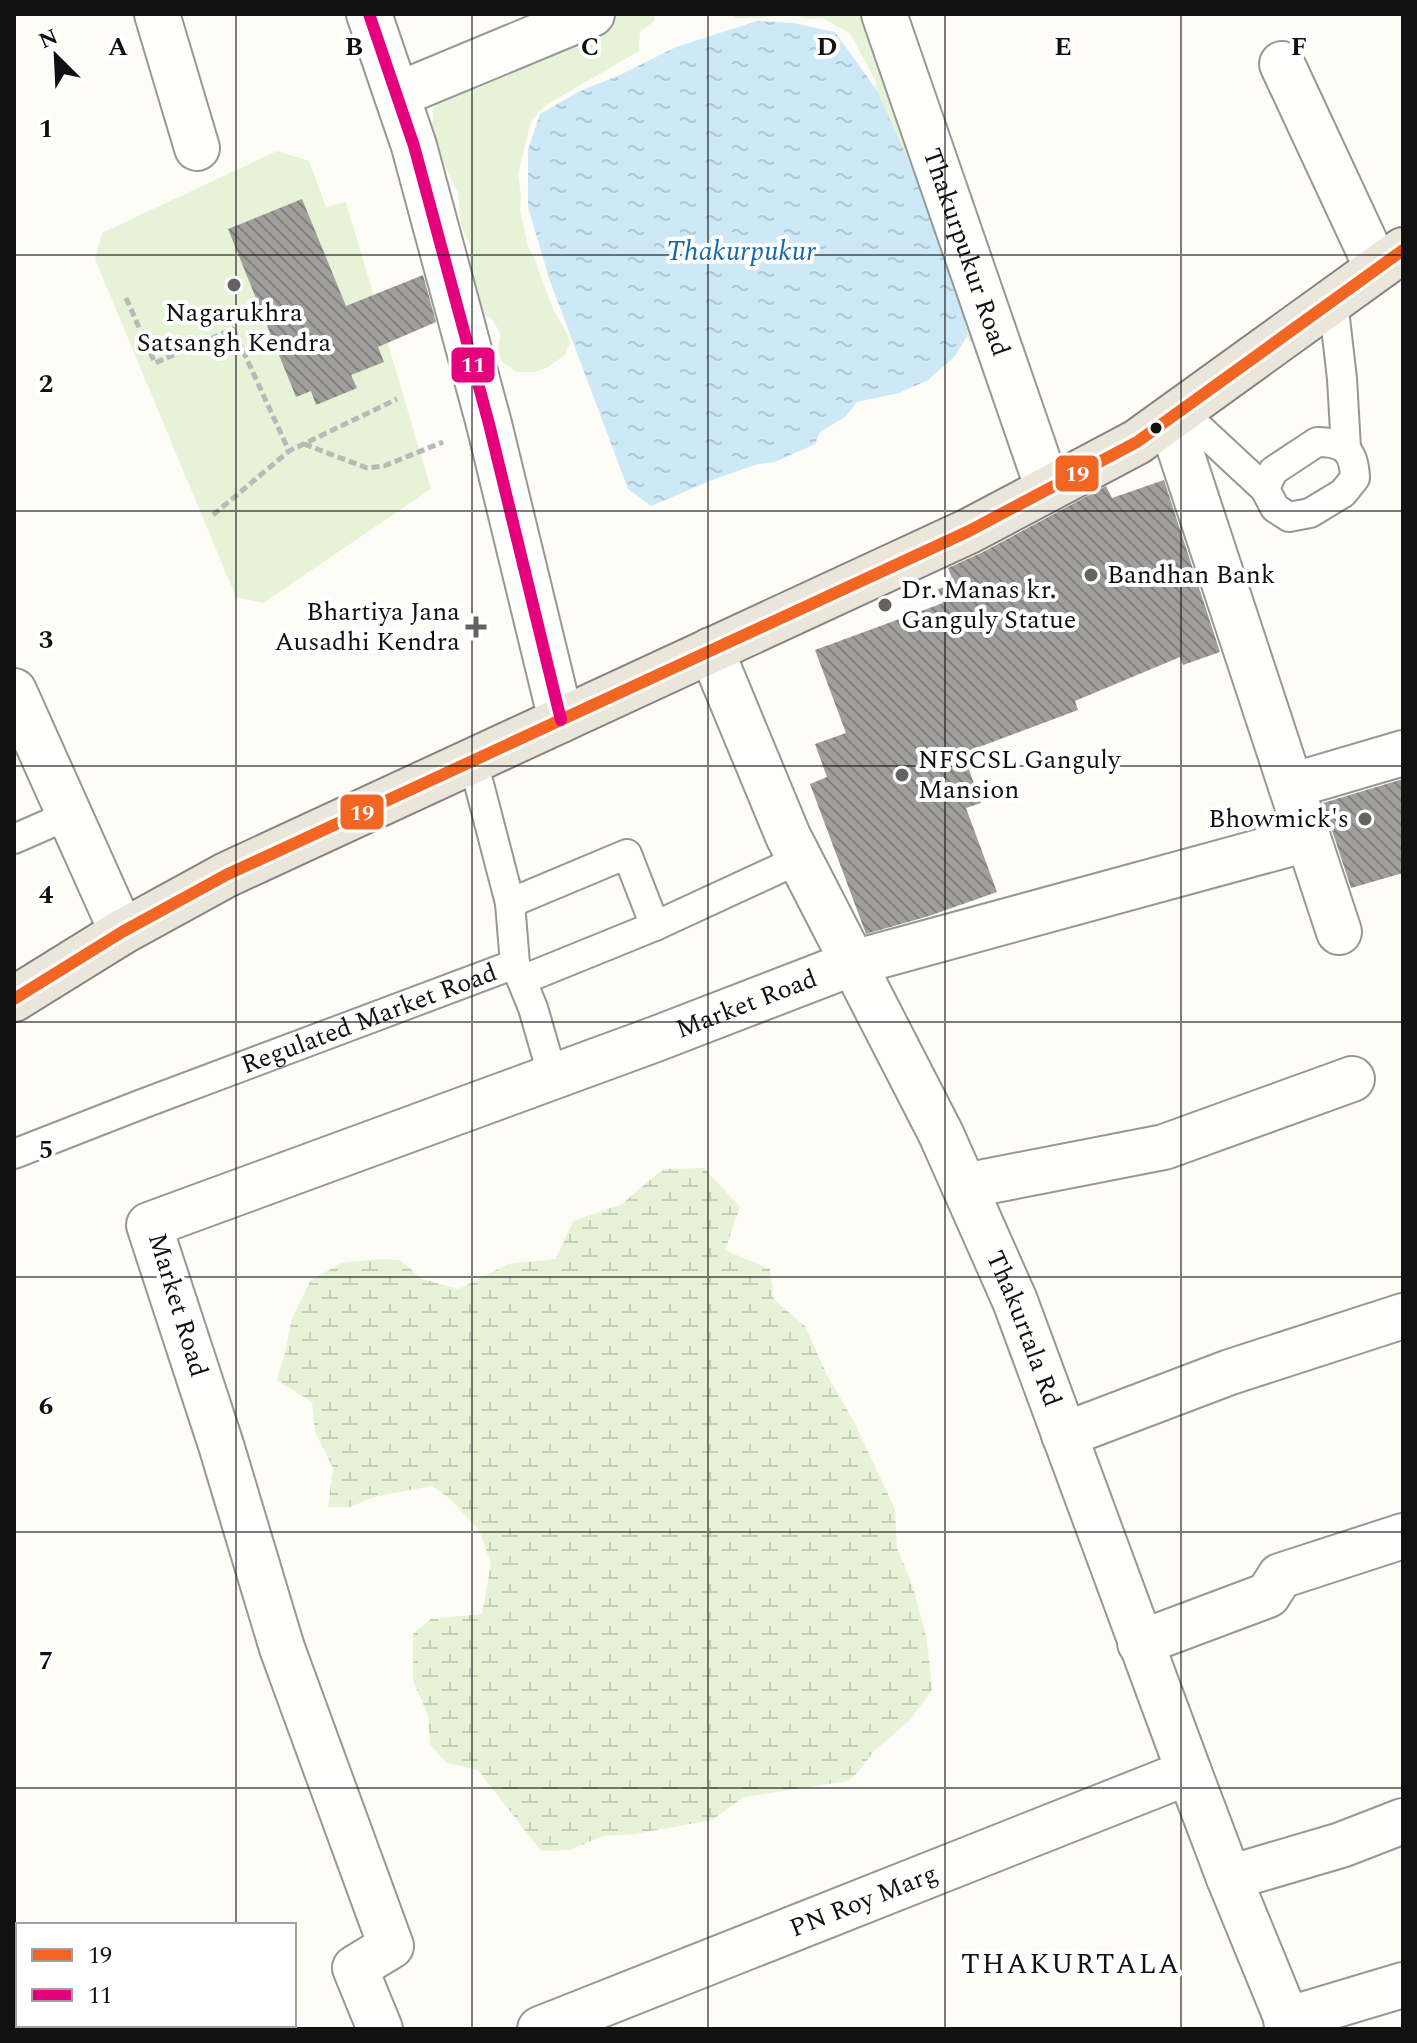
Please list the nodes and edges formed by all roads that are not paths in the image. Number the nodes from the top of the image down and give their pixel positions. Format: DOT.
graph roads {
  1 [pos="157,14"];
  2 [pos="369,14"];
  3 [pos="592,14"];
  4 [pos="884,14"];
  5 [pos="1282,64"];
  6 [pos="397,95"];
  7 [pos="197,148"];
  8 [pos="1390,259"];
  9 [pos="1333,301"];
  10 [pos="1176,415"];
  11 [pos="1346,448"];
  12 [pos="1048,489"];
  13 [pos="1265,489"];
  14 [pos="711,650"];
  15 [pos="14,691"];
  16 [pos="561,720"];
  17 [pos="1403,753"];
  18 [pos="473,761"];
  19 [pos="1291,786"];
  20 [pos="69,815"];
  21 [pos="14,839"];
  22 [pos="1307,839"];
  23 [pos="800,859"];
  24 [pos="510,903"];
  25 [pos="655,926"];
  26 [pos="122,932"];
  27 [pos="1339,932"];
  28 [pos="853,963"];
  29 [pos="518,972"];
  30 [pos="14,999"];
  31 [pos="553,1077"];
  32 [pos="1352,1079"];
  33 [pos="14,1154"];
  34 [pos="964,1186"];
  35 [pos="1403,1316"];
  36 [pos="1064,1435"];
  37 [pos="1403,1536"];
  38 [pos="1140,1643"];
  39 [pos="1189,1772"];
  40 [pos="1403,1821"];
  41 [pos="1229,1878"];
  42 [pos="1403,1985"];
  43 [pos="1289,2024"];
  44 [pos="380,2029"];
  45 [pos="540,2029"];
  1 -- 7 [label="street"];
  2 -- 6 [label="street"];
  3 -- 6 [label="street"];
  4 -- 12 [label="street, Thakurpukur Road"];
  5 -- 8 [label="street"];
  6 -- 16 [label="street"];
  8 -- 9 [label="highway"];
  9 -- 10 [label="highway"];
  9 -- 11 [label="lane"];
  10 -- 12 [label="highway"];
  10 -- 13 [label="lane"];
  10 -- 19 [label="street"];
  11 -- 13 [label="lane"];
  11 -- 13 [label="lane"];
  12 -- 14 [label="highway"];
  14 -- 16 [label="highway"];
  14 -- 23 [label="street, Thakurtala Rd"];
  15 -- 20 [label="street"];
  16 -- 18 [label="highway"];
  17 -- 19 [label="street"];
  18 -- 24 [label="lane"];
  18 -- 26 [label="highway"];
  19 -- 22 [label="street"];
  20 -- 21 [label="lane"];
  20 -- 26 [label="street"];
  22 -- 27 [label="street"];
  22 -- 28 [label="street, Market Road"];
  23 -- 25 [label="lane, Regulated Market Road"];
  23 -- 28 [label="street, Thakurtala Rd"];
  24 -- 25 [label="lane"];
  24 -- 29 [label="lane"];
  25 -- 29 [label="lane, Regulated Market Road"];
  26 -- 30 [label="highway"];
  28 -- 31 [label="street, Market Road"];
  28 -- 34 [label="street, Thakurtala Rd"];
  29 -- 31 [label="lane"];
  29 -- 33 [label="lane, Regulated Market Road"];
  31 -- 44 [label="street, Market Road"];
  32 -- 34 [label="street"];
  34 -- 36 [label="street, Thakurtala Rd"];
  35 -- 36 [label="street"];
  36 -- 38 [label="street, Thakurtala Rd"];
  37 -- 38 [label="street"];
  38 -- 39 [label="street, Thakurtala Rd"];
  39 -- 41 [label="street, Thakurtala Rd"];
  39 -- 45 [label="street, PN Roy Marg"];
  40 -- 41 [label="street"];
  41 -- 43 [label="street, Thakurtala Rd"];
  42 -- 43 [label="street"];
}
